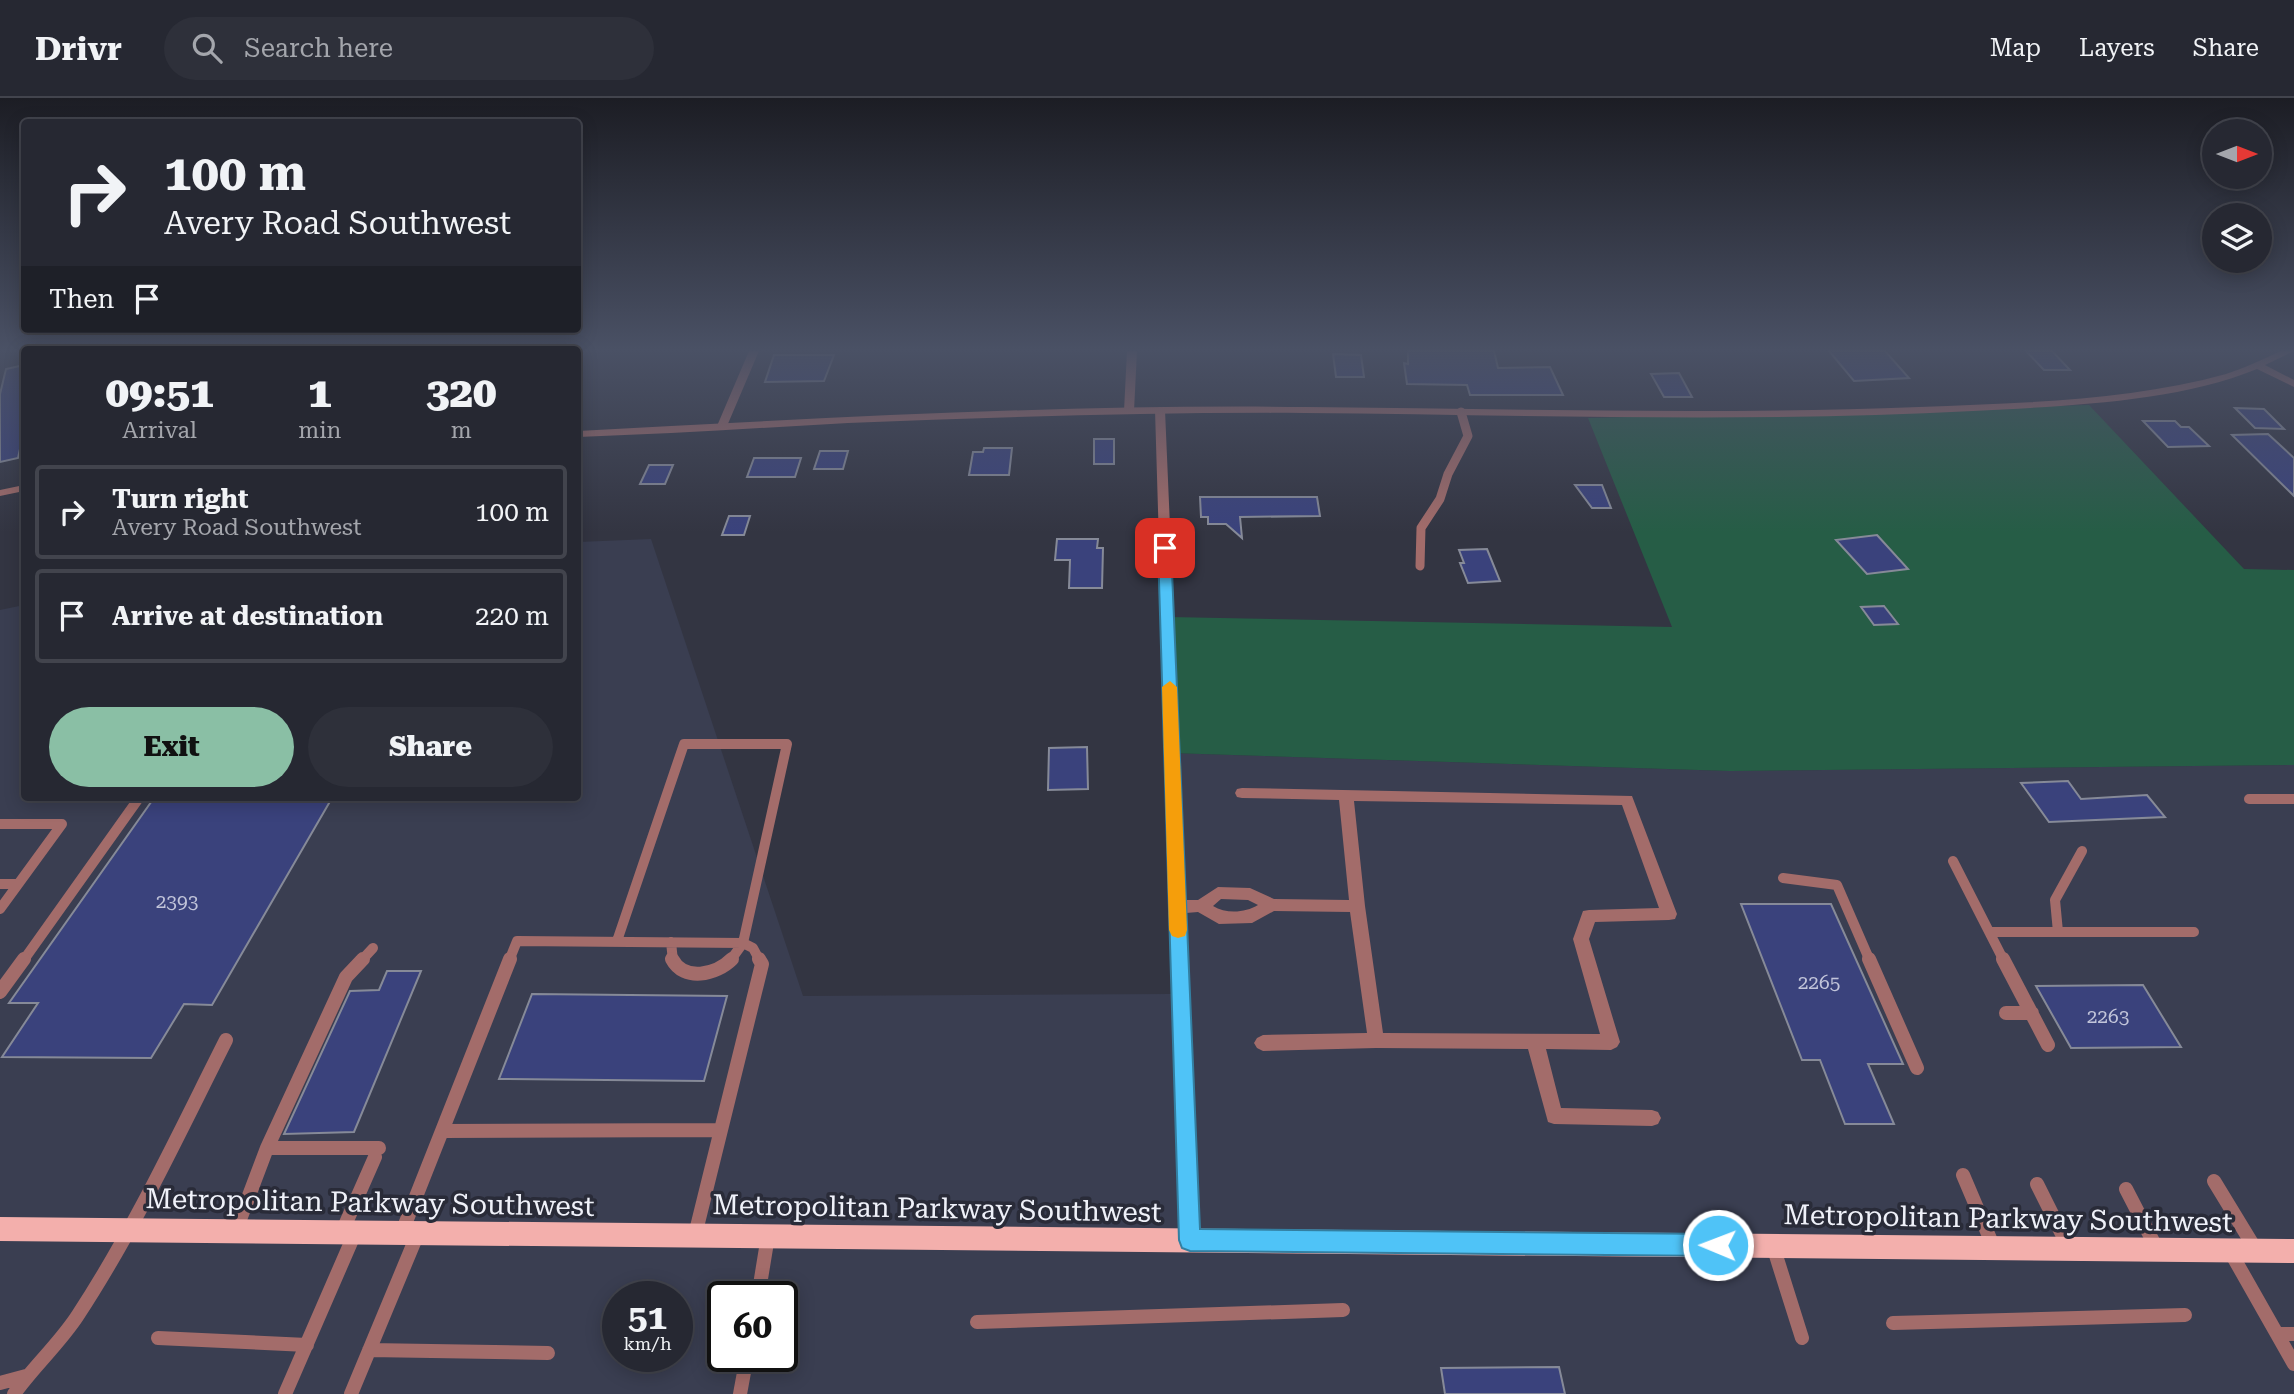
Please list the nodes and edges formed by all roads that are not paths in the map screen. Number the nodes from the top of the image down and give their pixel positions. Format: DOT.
graph roads {
  1 [pos="728,411"];
  2 [pos="1116,411"];
  3 [pos="1160,411"];
  4 [pos="1383,411"];
  5 [pos="1848,411"];
  6 [pos="1461,412"];
  7 [pos="722,426"];
  8 [pos="581,434"];
  9 [pos="21,489"];
  10 [pos="0,493"];
  11 [pos="1420,566"];
  12 [pos="1241,793"];
  13 [pos="1346,795"];
  14 [pos="2249,799"];
  15 [pos="2294,799"];
  16 [pos="137,801"];
  17 [pos="0,824"];
  18 [pos="2082,851"];
  19 [pos="1953,861"];
  20 [pos="1783,878"];
  21 [pos="0,884"];
  22 [pos="18,884"];
  23 [pos="1272,905"];
  24 [pos="1201,906"];
  25 [pos="1357,906"];
  26 [pos="1178,907"];
  27 [pos="0,909"];
  28 [pos="1990,932"];
  29 [pos="2058,932"];
  30 [pos="2194,932"];
  31 [pos="617,941"];
  32 [pos="671,942"];
  33 [pos="743,943"];
  34 [pos="373,948"];
  35 [pos="0,992"];
  36 [pos="2006,1013"];
  37 [pos="2032,1013"];
  38 [pos="226,1040"];
  39 [pos="1376,1040"];
  40 [pos="1535,1041"];
  41 [pos="1263,1043"];
  42 [pos="2048,1045"];
  43 [pos="1917,1068"];
  44 [pos="1652,1118"];
  45 [pos="721,1130"];
  46 [pos="442,1131"];
  47 [pos="267,1148"];
  48 [pos="1964,1175"];
  49 [pos="2214,1181"];
  50 [pos="2037,1184"];
  51 [pos="2126,1189"];
  52 [pos="0,1229"];
  53 [pos="128,1230"];
  54 [pos="236,1230"];
  55 [pos="349,1232"];
  56 [pos="410,1233"];
  57 [pos="695,1235"];
  58 [pos="768,1236"];
  59 [pos="1190,1240"];
  60 [pos="1773,1246"];
  61 [pos="1994,1248"];
  62 [pos="2069,1248"];
  63 [pos="2157,1249"];
  64 [pos="2229,1250"];
  65 [pos="2256,1250"];
  66 [pos="2294,1251"];
  67 [pos="761,1281"];
  68 [pos="1343,1310"];
  69 [pos="2185,1315"];
  70 [pos="976,1322"];
  71 [pos="1893,1323"];
  72 [pos="2277,1334"];
  73 [pos="2294,1334"];
  74 [pos="158,1338"];
  75 [pos="1802,1338"];
  76 [pos="307,1345"];
  77 [pos="369,1350"];
  78 [pos="548,1353"];
  79 [pos="2294,1364"];
  80 [pos="744,1372"];
  81 [pos="26,1376"];
  82 [pos="0,1383"];
  83 [pos="15,1394"];
  84 [pos="285,1394"];
  85 [pos="351,1394"];
  86 [pos="740,1394"];
  1 -- 7 [label="street"];
  2 -- 7 [label="street"];
  3 -- 26 [label="street"];
  4 -- 6 [label="street"];
  5 -- 6 [label="street"];
  6 -- 11 [label="lane"];
  7 -- 8 [label="street"];
  9 -- 10 [label="street"];
  12 -- 13 [label="street"];
  13 -- 25 [label="street"];
  13 -- 40 [label="street"];
  14 -- 15 [label="lane"];
  16 -- 35 [label="lane"];
  17 -- 22 [label="lane"];
  18 -- 29 [label="lane"];
  19 -- 28 [label="lane"];
  20 -- 43 [label="lane"];
  21 -- 22 [label="lane"];
  22 -- 27 [label="lane"];
  23 -- 24 [label="street"];
  23 -- 24 [label="street"];
  23 -- 25 [label="street"];
  24 -- 26 [label="street"];
  25 -- 39 [label="street"];
  26 -- 59 [label="street"];
  28 -- 29 [label="lane"];
  28 -- 37 [label="lane"];
  29 -- 30 [label="lane"];
  31 -- 32 [label="lane"];
  31 -- 33 [label="lane"];
  31 -- 46 [label="lane"];
  32 -- 33 [label="lane"];
  32 -- 33 [label="lane"];
  33 -- 45 [label="lane"];
  34 -- 47 [label="lane"];
  36 -- 37 [label="lane"];
  37 -- 42 [label="lane"];
  38 -- 53 [label="lane"];
  39 -- 40 [label="street"];
  39 -- 41 [label="street"];
  40 -- 44 [label="street"];
  45 -- 46 [label="lane"];
  45 -- 57 [label="lane"];
  46 -- 56 [label="lane"];
  47 -- 54 [label="lane"];
  47 -- 55 [label="lane"];
  48 -- 61 [label="lane"];
  49 -- 65 [label="lane"];
  50 -- 62 [label="lane"];
  51 -- 63 [label="lane"];
  52 -- 53 [label="main road, Metropolitan Parkway Southwest"];
  53 -- 54 [label="main road, Metropolitan Parkway Southwest"];
  53 -- 81 [label="lane"];
  54 -- 55 [label="main road, Metropolitan Parkway Southwest"];
  55 -- 56 [label="main road, Metropolitan Parkway Southwest"];
  55 -- 76 [label="lane"];
  56 -- 57 [label="main road, Metropolitan Parkway Southwest"];
  56 -- 77 [label="lane"];
  57 -- 58 [label="main road, Metropolitan Parkway Southwest"];
  58 -- 59 [label="main road, Metropolitan Parkway Southwest"];
  58 -- 67 [label="lane"];
  59 -- 60 [label="main road, Metropolitan Parkway Southwest"];
  60 -- 61 [label="main road, Metropolitan Parkway Southwest"];
  60 -- 75 [label="lane"];
  61 -- 62 [label="main road, Metropolitan Parkway Southwest"];
  62 -- 63 [label="main road, Metropolitan Parkway Southwest"];
  63 -- 64 [label="main road, Metropolitan Parkway Southwest"];
  64 -- 65 [label="main road, Metropolitan Parkway Southwest"];
  64 -- 72 [label="lane"];
  65 -- 66 [label="main road, Metropolitan Parkway Southwest"];
  68 -- 70 [label="lane"];
  69 -- 71 [label="lane"];
  72 -- 73 [label="lane"];
  72 -- 79 [label="lane"];
  74 -- 76 [label="lane"];
  76 -- 84 [label="lane"];
  77 -- 78 [label="lane"];
  77 -- 85 [label="lane"];
  80 -- 86 [label="lane"];
  81 -- 82 [label="lane"];
  81 -- 83 [label="lane"];
}
